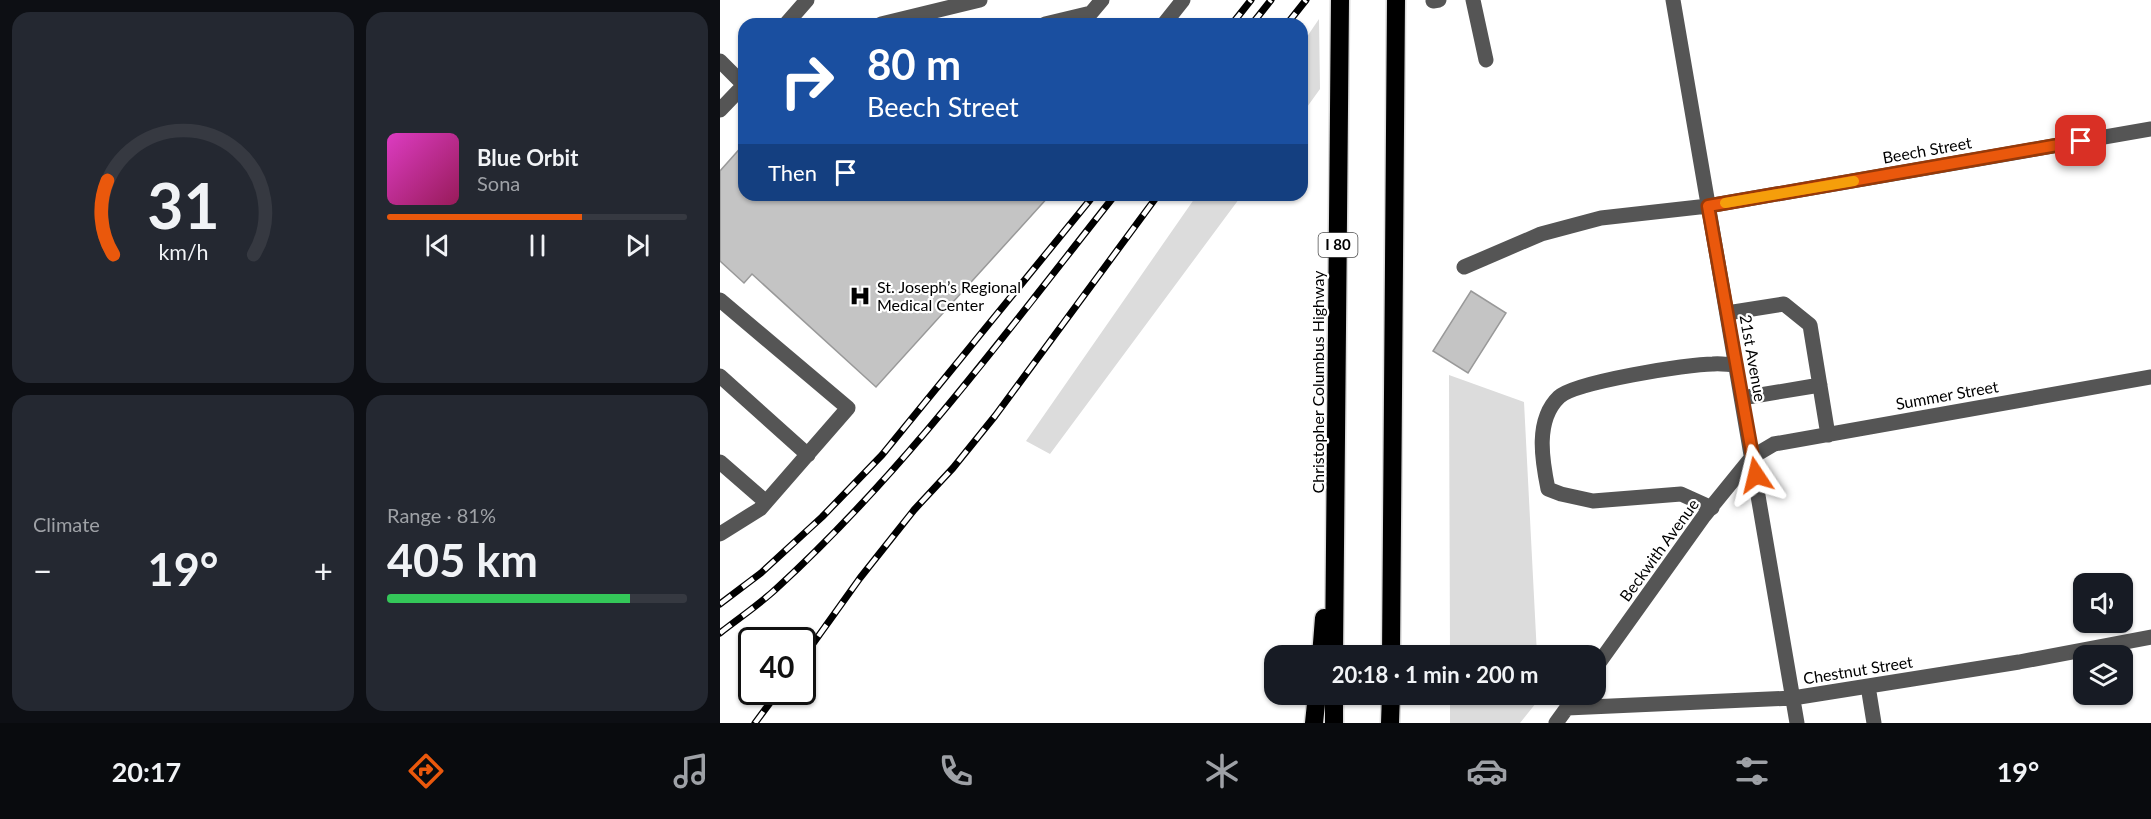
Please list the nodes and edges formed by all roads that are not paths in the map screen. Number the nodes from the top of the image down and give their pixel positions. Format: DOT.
graph roads {
  1 [pos="807,0"];
  2 [pos="980,0"];
  3 [pos="1102,0"];
  4 [pos="1183,0"];
  5 [pos="1340,0"];
  6 [pos="1396,0"];
  7 [pos="1473,0"];
  8 [pos="1673,0"];
  9 [pos="791,18"];
  10 [pos="906,18"];
  11 [pos="1095,18"];
  12 [pos="1169,18"];
  13 [pos="1486,60"];
  14 [pos="720,61"];
  15 [pos="738,79"];
  16 [pos="738,91"];
  17 [pos="720,110"];
  18 [pos="2151,129"];
  19 [pos="1708,206"];
  20 [pos="1464,267"];
  21 [pos="720,300"];
  22 [pos="1727,313"];
  23 [pos="1736,365"];
  24 [pos="720,375"];
  25 [pos="2151,377"];
  26 [pos="1820,385"];
  27 [pos="1742,398"];
  28 [pos="1828,435"];
  29 [pos="808,455"];
  30 [pos="1752,457"];
  31 [pos="720,462"];
  32 [pos="1336,491"];
  33 [pos="766,502"];
  34 [pos="1712,508"];
  35 [pos="720,534"];
  36 [pos="2151,637"];
  37 [pos="1322,645"];
  38 [pos="1334,645"];
  39 [pos="1391,645"];
  40 [pos="1606,653"];
  41 [pos="1868,686"];
  42 [pos="1793,698"];
  43 [pos="1316,705"];
  44 [pos="1334,705"];
  45 [pos="1569,705"];
  46 [pos="1567,708"];
  47 [pos="1314,723"];
  48 [pos="1334,723"];
  49 [pos="1556,723"];
  50 [pos="1797,723"];
  51 [pos="1874,723"];
  1 -- 9 [label="street"];
  2 -- 10 [label="street"];
  3 -- 11 [label="street"];
  4 -- 12 [label="street"];
  5 -- 32 [label="highway, Christopher Columbus Highway / I 80"];
  6 -- 39 [label="highway"];
  7 -- 13 [label="street"];
  8 -- 19 [label="street, 21st Avenue"];
  14 -- 15 [label="street"];
  16 -- 17 [label="street"];
  18 -- 19 [label="street, Beech Street"];
  19 -- 20 [label="street, Beech Street"];
  19 -- 22 [label="street, 21st Avenue"];
  21 -- 29 [label="street"];
  22 -- 23 [label="street, 21st Avenue"];
  22 -- 26 [label="street"];
  23 -- 27 [label="street, 21st Avenue"];
  23 -- 34 [label="street"];
  24 -- 29 [label="street"];
  25 -- 28 [label="street, Summer Street"];
  26 -- 27 [label="street"];
  26 -- 28 [label="street"];
  27 -- 30 [label="street, 21st Avenue"];
  28 -- 30 [label="street, Summer Street"];
  29 -- 33 [label="street"];
  30 -- 34 [label="street, Beckwith Avenue"];
  30 -- 42 [label="street, 21st Avenue"];
  31 -- 33 [label="street"];
  32 -- 37 [label="highway"];
  32 -- 38 [label="highway, Christopher Columbus Highway / I 80"];
  33 -- 35 [label="street"];
  34 -- 40 [label="street, Beckwith Avenue"];
  36 -- 41 [label="street, Chestnut Street"];
  41 -- 42 [label="street, Chestnut Street"];
  41 -- 51 [label="street"];
  42 -- 46 [label="street, Chestnut Street"];
  42 -- 50 [label="street, 21st Avenue"];
  43 -- 47 [label="highway"];
  44 -- 48 [label="highway"];
  45 -- 46 [label="street"];
  46 -- 49 [label="street"];
}
